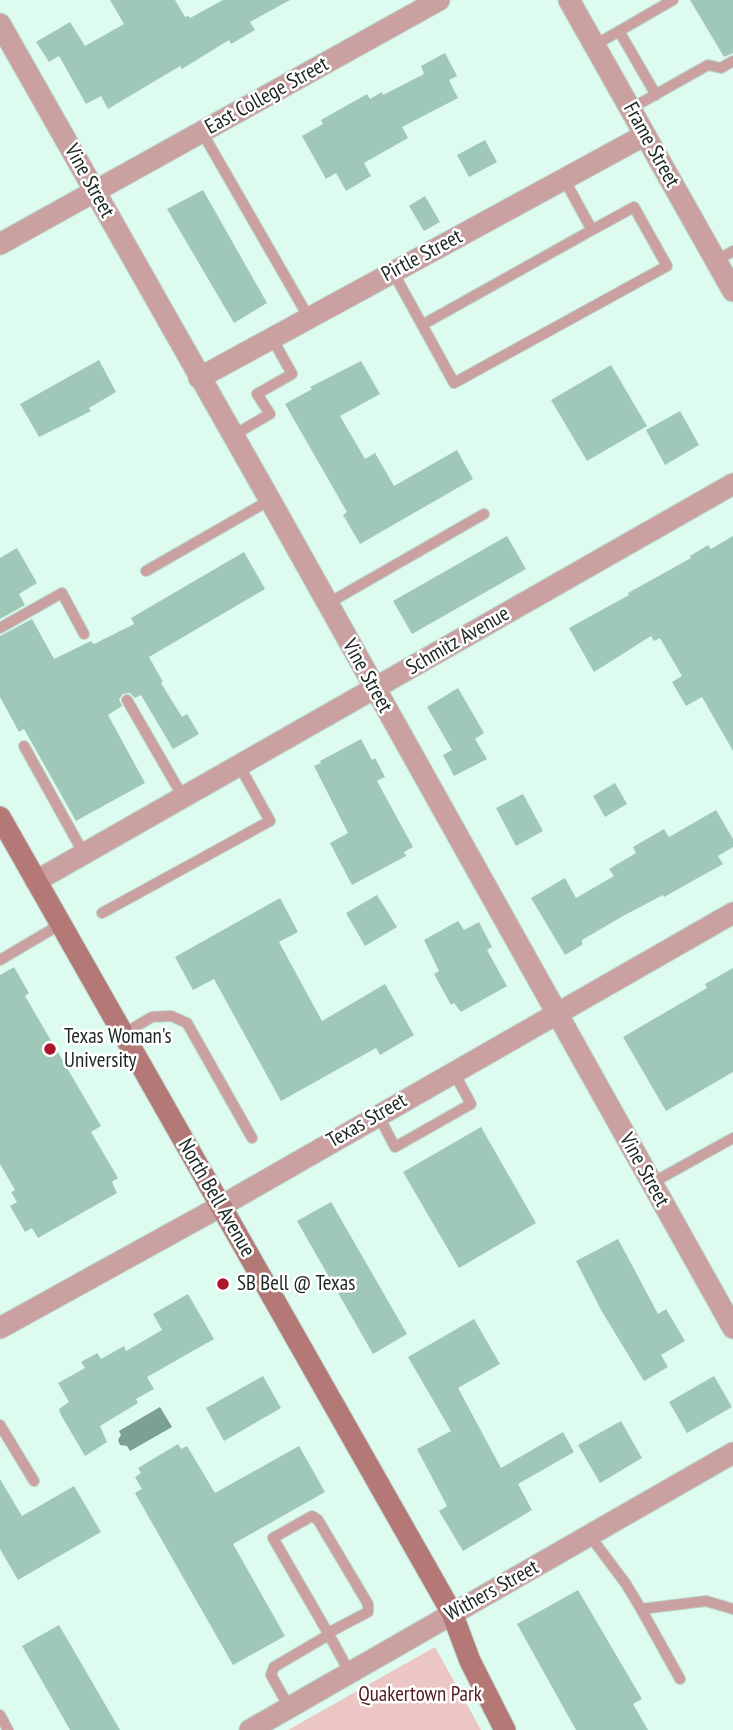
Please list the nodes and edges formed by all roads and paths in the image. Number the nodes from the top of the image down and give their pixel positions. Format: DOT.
graph roads {
  1 [pos="439,0"];
  2 [pos="569,0"];
  3 [pos="673,0"];
  4 [pos="0,24"];
  5 [pos="619,31"];
  6 [pos="595,45"];
  7 [pos="733,61"];
  8 [pos="656,95"];
  9 [pos="630,109"];
  10 [pos="202,132"];
  11 [pos="645,135"];
  12 [pos="564,179"];
  13 [pos="94,191"];
  14 [pos="592,230"];
  15 [pos="0,244"];
  16 [pos="725,256"];
  17 [pos="393,272"];
  18 [pos="733,291"];
  19 [pos="309,318"];
  20 [pos="422,324"];
  21 [pos="272,338"];
  22 [pos="199,378"];
  23 [pos="232,436"];
  24 [pos="733,484"];
  25 [pos="270,500"];
  26 [pos="484,514"];
  27 [pos="146,570"];
  28 [pos="327,604"];
  29 [pos="0,628"];
  30 [pos="84,634"];
  31 [pos="374,688"];
  32 [pos="127,700"];
  33 [pos="24,746"];
  34 [pos="239,765"];
  35 [pos="183,797"];
  36 [pos="0,817"];
  37 [pos="84,854"];
  38 [pos="36,881"];
  39 [pos="102,913"];
  40 [pos="733,913"];
  41 [pos="61,924"];
  42 [pos="0,960"];
  43 [pos="556,1012"];
  44 [pos="124,1034"];
  45 [pos="453,1071"];
  46 [pos="378,1115"];
  47 [pos="251,1138"];
  48 [pos="733,1138"];
  49 [pos="652,1183"];
  50 [pos="221,1206"];
  51 [pos="726,1299"];
  52 [pos="2,1321"];
  53 [pos="733,1328"];
  54 [pos="0,1425"];
  55 [pos="733,1453"];
  56 [pos="34,1481"];
  57 [pos="590,1536"];
  58 [pos="641,1609"];
  59 [pos="733,1609"];
  60 [pos="452,1613"];
  61 [pos="328,1633"];
  62 [pos="350,1673"];
  63 [pos="680,1679"];
  64 [pos="289,1707"];
  65 [pos="0,1715"];
  66 [pos="8,1730"];
  67 [pos="250,1730"];
  68 [pos="505,1730"];
  1 -- 10 [label="street, East College Street"];
  2 -- 6 [label="street, Frame Street"];
  3 -- 5 [label="lane"];
  4 -- 13 [label="street, Vine Street"];
  5 -- 6 [label="lane"];
  5 -- 8 [label="lane"];
  6 -- 9 [label="street, Frame Street"];
  7 -- 8 [label="lane"];
  8 -- 9 [label="lane"];
  9 -- 11 [label="street, Frame Street"];
  10 -- 13 [label="street, East College Street"];
  10 -- 19 [label="lane"];
  11 -- 12 [label="street, Pirtle Street"];
  11 -- 16 [label="street, Frame Street"];
  12 -- 14 [label="lane"];
  12 -- 17 [label="street, Pirtle Street"];
  13 -- 15 [label="street, East College Street"];
  13 -- 22 [label="street, Vine Street"];
  14 -- 20 [label="lane"];
  14 -- 20 [label="lane"];
  16 -- 18 [label="street, Frame Street"];
  17 -- 19 [label="street, Pirtle Street"];
  17 -- 20 [label="lane"];
  19 -- 21 [label="street, Pirtle Street"];
  21 -- 22 [label="street, Pirtle Street"];
  21 -- 23 [label="lane"];
  22 -- 23 [label="street, Vine Street"];
  23 -- 25 [label="street, Vine Street"];
  24 -- 31 [label="street, Schmitz Avenue"];
  25 -- 27 [label="lane"];
  25 -- 28 [label="street, Vine Street"];
  26 -- 28 [label="lane"];
  28 -- 31 [label="street, Vine Street"];
  29 -- 30 [label="lane"];
  31 -- 34 [label="street, Schmitz Avenue"];
  31 -- 43 [label="street, Vine Street"];
  32 -- 35 [label="lane"];
  33 -- 37 [label="lane"];
  34 -- 35 [label="street, Schmitz Avenue"];
  34 -- 39 [label="lane"];
  35 -- 37 [label="street, Schmitz Avenue"];
  36 -- 38 [label="main road, North Bell Avenue"];
  37 -- 38 [label="street, Schmitz Avenue"];
  38 -- 41 [label="main road, North Bell Avenue"];
  40 -- 43 [label="street, Texas Street"];
  41 -- 42 [label="lane"];
  41 -- 44 [label="main road, North Bell Avenue"];
  43 -- 45 [label="street, Texas Street"];
  43 -- 49 [label="street, Vine Street"];
  44 -- 47 [label="lane"];
  44 -- 50 [label="main road, North Bell Avenue"];
  45 -- 46 [label="street, Texas Street"];
  45 -- 46 [label="lane"];
  46 -- 50 [label="street, Texas Street"];
  48 -- 49 [label="lane"];
  49 -- 51 [label="street, Vine Street"];
  50 -- 52 [label="street, Texas Street"];
  50 -- 60 [label="main road, North Bell Avenue"];
  51 -- 53 [label="street, Vine Street"];
  54 -- 56 [label="lane"];
  55 -- 57 [label="street, Withers Street"];
  57 -- 58 [label="lane"];
  57 -- 60 [label="street, Withers Street"];
  58 -- 59 [label="lane"];
  58 -- 63 [label="lane"];
  60 -- 62 [label="street, Withers Street"];
  60 -- 68 [label="main road, North Bell Avenue"];
  61 -- 61 [label="lane"];
  61 -- 62 [label="lane"];
  61 -- 64 [label="lane"];
  62 -- 64 [label="street, Withers Street"];
  64 -- 67 [label="street, Withers Street"];
  65 -- 66 [label="lane"];
}
